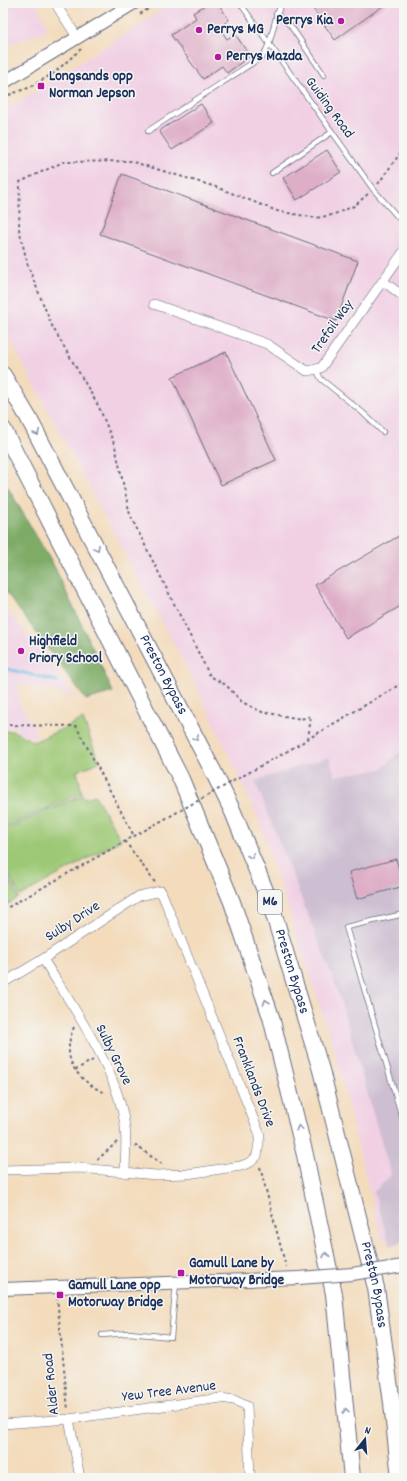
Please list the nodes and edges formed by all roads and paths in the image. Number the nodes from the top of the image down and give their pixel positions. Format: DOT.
graph roads {
  1 [pos="55,3"];
  2 [pos="134,3"];
  3 [pos="158,3"];
  4 [pos="240,3"];
  5 [pos="282,3"];
  6 [pos="276,14"];
  7 [pos="138,15"];
  8 [pos="80,42"];
  9 [pos="270,46"];
  10 [pos="324,76"];
  11 [pos="3,83"];
  12 [pos="3,97"];
  13 [pos="148,131"];
  14 [pos="332,132"];
  15 [pos="404,148"];
  16 [pos="272,173"];
  17 [pos="373,190"];
  18 [pos="404,224"];
  19 [pos="404,251"];
  20 [pos="383,281"];
  21 [pos="404,297"];
  22 [pos="154,304"];
  23 [pos="3,367"];
  24 [pos="316,369"];
  25 [pos="3,375"];
  26 [pos="28,417"];
  27 [pos="3,429"];
  28 [pos="383,432"];
  29 [pos="404,682"];
  30 [pos="3,725"];
  31 [pos="308,739"];
  32 [pos="134,836"];
  33 [pos="124,841"];
  34 [pos="161,891"];
  35 [pos="3,910"];
  36 [pos="404,914"];
  37 [pos="43,959"];
  38 [pos="3,983"];
  39 [pos="79,1019"];
  40 [pos="101,1056"];
  41 [pos="74,1070"];
  42 [pos="116,1092"];
  43 [pos="404,1124"];
  44 [pos="257,1156"];
  45 [pos="3,1170"];
  46 [pos="125,1173"];
  47 [pos="404,1266"];
  48 [pos="294,1278"];
  49 [pos="176,1283"];
  50 [pos="56,1288"];
  51 [pos="3,1289"];
  52 [pos="102,1335"];
  53 [pos="69,1419"];
  54 [pos="3,1424"];
  55 [pos="80,1478"];
  56 [pos="250,1478"];
  57 [pos="352,1478"];
  58 [pos="400,1478"];
  1 -- 8 [label="street"];
  2 -- 8 [label="main road"];
  3 -- 7 [label="path"];
  4 -- 9 [label="lane, Guiding Road"];
  5 -- 6 [label="lane"];
  6 -- 9 [label="lane"];
  6 -- 10 [label="lane"];
  8 -- 11 [label="main road"];
  8 -- 12 [label="path"];
  9 -- 13 [label="lane"];
  9 -- 14 [label="lane, Guiding Road"];
  14 -- 16 [label="lane"];
  14 -- 17 [label="lane, Guiding Road"];
  15 -- 17 [label="path"];
  17 -- 18 [label="lane, Guiding Road"];
  17 -- 31 [label="path"];
  19 -- 20 [label="street, Trefoil Way"];
  20 -- 21 [label="street"];
  20 -- 24 [label="street, Trefoil Way"];
  22 -- 24 [label="street, Trefoil Way"];
  23 -- 26 [label="highway, M6"];
  24 -- 28 [label="lane"];
  25 -- 26 [label="highway, Preston Bypass / M6"];
  26 -- 58 [label="highway, Preston Bypass / M6, one-way"];
  57 -- 27 [label="highway, Preston Bypass / M6, one-way"];
  29 -- 31 [label="path"];
  30 -- 32 [label="path"];
  31 -- 32 [label="path, bridge"];
  32 -- 33 [label="path"];
  33 -- 34 [label="path"];
  33 -- 35 [label="path"];
  34 -- 37 [label="street, Sulby Drive"];
  34 -- 44 [label="street, Franklands Drive"];
  36 -- 43 [label="lane"];
  37 -- 38 [label="street, Sulby Drive"];
  37 -- 39 [label="street, Sulby Grove"];
  39 -- 40 [label="street, Sulby Grove"];
  39 -- 41 [label="path"];
  40 -- 41 [label="path"];
  40 -- 42 [label="street, Sulby Grove"];
  41 -- 42 [label="path"];
  42 -- 46 [label="street, Sulby Grove"];
  44 -- 46 [label="street"];
  44 -- 48 [label="path"];
  45 -- 46 [label="street"];
  47 -- 48 [label="main road, bridge"];
  48 -- 49 [label="main road"];
  49 -- 50 [label="main road"];
  49 -- 52 [label="lane"];
  50 -- 51 [label="main road"];
  50 -- 53 [label="path, Alder Road"];
  53 -- 54 [label="street"];
  53 -- 55 [label="street, Alder Road"];
  53 -- 56 [label="street, Yew Tree Avenue"];
}
